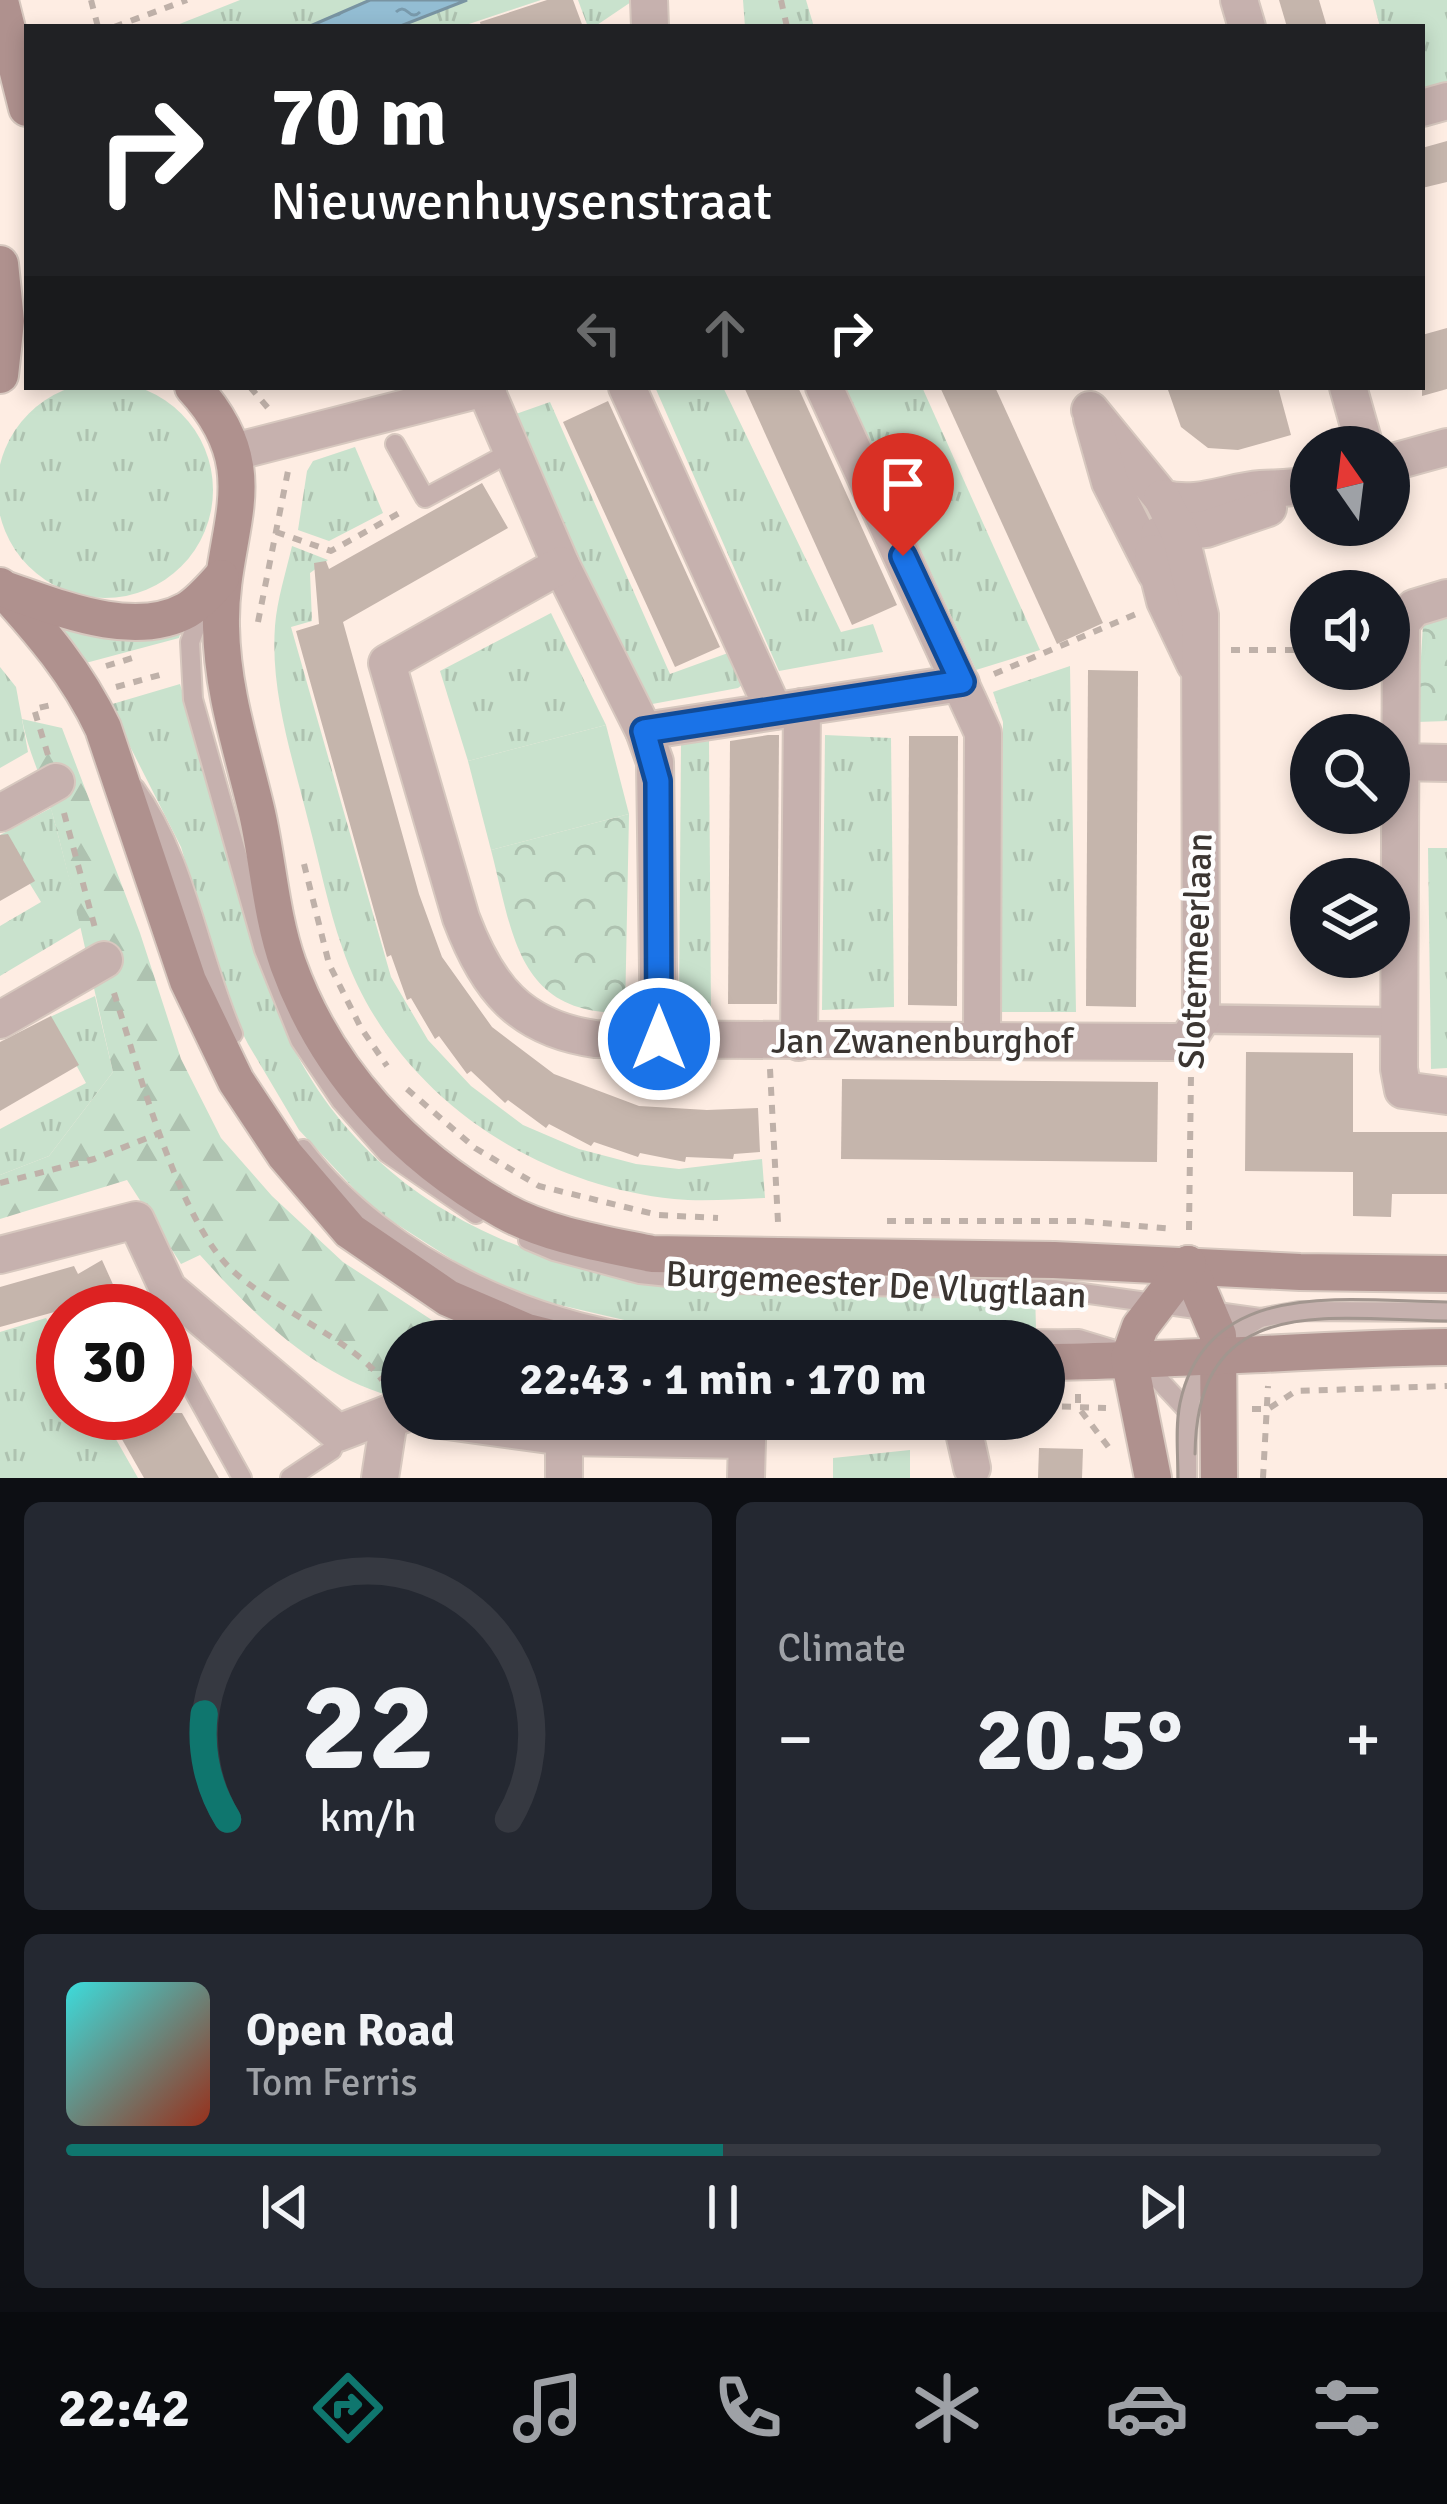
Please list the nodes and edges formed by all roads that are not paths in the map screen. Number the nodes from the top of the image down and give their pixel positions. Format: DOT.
graph roads {
  1 [pos="0,1"];
  2 [pos="24,96"];
  3 [pos="0,264"];
  4 [pos="0,378"];
  5 [pos="196,390"];
  6 [pos="462,390"];
  7 [pos="487,390"];
  8 [pos="628,390"];
  9 [pos="825,390"];
  10 [pos="1349,390"];
  11 [pos="1084,398"];
  12 [pos="360,403"];
  13 [pos="1359,426"];
  14 [pos="395,444"];
  15 [pos="1447,446"];
  16 [pos="513,451"];
  17 [pos="234,452"];
  18 [pos="1410,457"];
  19 [pos="1290,488"];
  20 [pos="1163,518"];
  21 [pos="561,566"];
  22 [pos="221,578"];
  23 [pos="1,587"];
  24 [pos="1447,598"];
  25 [pos="1200,661"];
  26 [pos="962,682"];
  27 [pos="788,709"];
  28 [pos="1399,714"];
  29 [pos="644,731"];
  30 [pos="114,760"];
  31 [pos="1410,762"];
  32 [pos="1447,763"];
  33 [pos="56,782"];
  34 [pos="0,813"];
  35 [pos="1398,834"];
  36 [pos="104,960"];
  37 [pos="0,1020"];
  38 [pos="1399,1022"];
  39 [pos="1194,1030"];
  40 [pos="659,1039"];
  41 [pos="783,1042"];
  42 [pos="982,1042"];
  43 [pos="1447,1096"];
  44 [pos="1188,1247"];
  45 [pos="0,1255"];
  46 [pos="1447,1274"];
  47 [pos="159,1284"];
  48 [pos="1155,1304"];
  49 [pos="1447,1312"];
  50 [pos="1260,1318"];
  51 [pos="499,1320"];
  52 [pos="192,1321"];
  53 [pos="1214,1344"];
  54 [pos="1447,1346"];
  55 [pos="1129,1358"];
  56 [pos="1065,1361"];
  57 [pos="192,1388"];
  58 [pos="1186,1409"];
  59 [pos="381,1419"];
  60 [pos="338,1433"];
  61 [pos="390,1440"];
  62 [pos="564,1440"];
  63 [pos="758,1440"];
  64 [pos="959,1440"];
  65 [pos="972,1468"];
  66 [pos="1137,1472"];
  67 [pos="242,1478"];
  68 [pos="290,1478"];
  69 [pos="380,1478"];
  70 [pos="564,1478"];
  71 [pos="746,1478"];
  72 [pos="1186,1478"];
  73 [pos="1219,1478"];
  1 -- 2 [label="main road"];
  3 -- 4 [label="main road"];
  5 -- 17 [label="main road, Burgemeester De Vlugtlaan"];
  6 -- 12 [label="street"];
  7 -- 16 [label="street"];
  8 -- 27 [label="street"];
  9 -- 26 [label="street"];
  10 -- 13 [label="street"];
  11 -- 20 [label="street, Slotermeerlaan"];
  12 -- 17 [label="street"];
  14 -- 16 [label="lane"];
  15 -- 18 [label="street"];
  16 -- 21 [label="street"];
  17 -- 22 [label="main road, Burgemeester De Vlugtlaan"];
  19 -- 20 [label="street"];
  20 -- 25 [label="street, Slotermeerlaan"];
  20 -- 25 [label="street, Slotermeerlaan"];
  21 -- 29 [label="street"];
  21 -- 40 [label="street, Jan Zwanenburghof"];
  22 -- 23 [label="main road, Burgemeester De Vlugtlaan"];
  22 -- 44 [label="main road, Burgemeester De Vlugtlaan"];
  22 -- 48 [label="lane, Burgemeester De Vlugtlaan"];
  23 -- 30 [label="main road, Burgemeester De Vlugtlaan"];
  24 -- 28 [label="street"];
  25 -- 39 [label="street, Slotermeerlaan"];
  26 -- 27 [label="street"];
  26 -- 42 [label="street"];
  27 -- 29 [label="street"];
  27 -- 41 [label="street"];
  29 -- 40 [label="street"];
  30 -- 51 [label="main road, Burgemeester De Vlugtlaan"];
  30 -- 55 [label="lane, Burgemeester De Vlugtlaan"];
  31 -- 32 [label="street"];
  33 -- 34 [label="street"];
  35 -- 38 [label="street"];
  36 -- 37 [label="street"];
  38 -- 39 [label="street"];
  38 -- 43 [label="street"];
  39 -- 42 [label="street, Jan Zwanenburghof"];
  40 -- 41 [label="street, Jan Zwanenburghof"];
  41 -- 42 [label="street, Jan Zwanenburghof"];
  44 -- 46 [label="main road, Burgemeester De Vlugtlaan"];
  44 -- 48 [label="main road"];
  44 -- 53 [label="main road"];
  45 -- 47 [label="street"];
  48 -- 53 [label="lane, Burgemeester De Vlugtlaan"];
  48 -- 55 [label="main road"];
  49 -- 50 [label="lane, Burgemeester De Vlugtlaan"];
  50 -- 53 [label="lane"];
  50 -- 53 [label="lane, Burgemeester De Vlugtlaan"];
  52 -- 60 [label="street"];
  53 -- 54 [label="main road, Burgemeester De Vlugtlaan"];
  53 -- 55 [label="main road, Burgemeester De Vlugtlaan"];
  53 -- 58 [label="lane"];
  53 -- 73 [label="main road"];
  55 -- 56 [label="main road, Burgemeester De Vlugtlaan"];
  55 -- 58 [label="lane, Burgemeester De Vlugtlaan"];
  55 -- 66 [label="main road"];
  57 -- 67 [label="lane"];
  58 -- 72 [label="lane"];
  59 -- 60 [label="street"];
  60 -- 68 [label="lane"];
  61 -- 69 [label="street"];
  62 -- 70 [label="street"];
  63 -- 71 [label="street"];
  64 -- 65 [label="street"];
}
